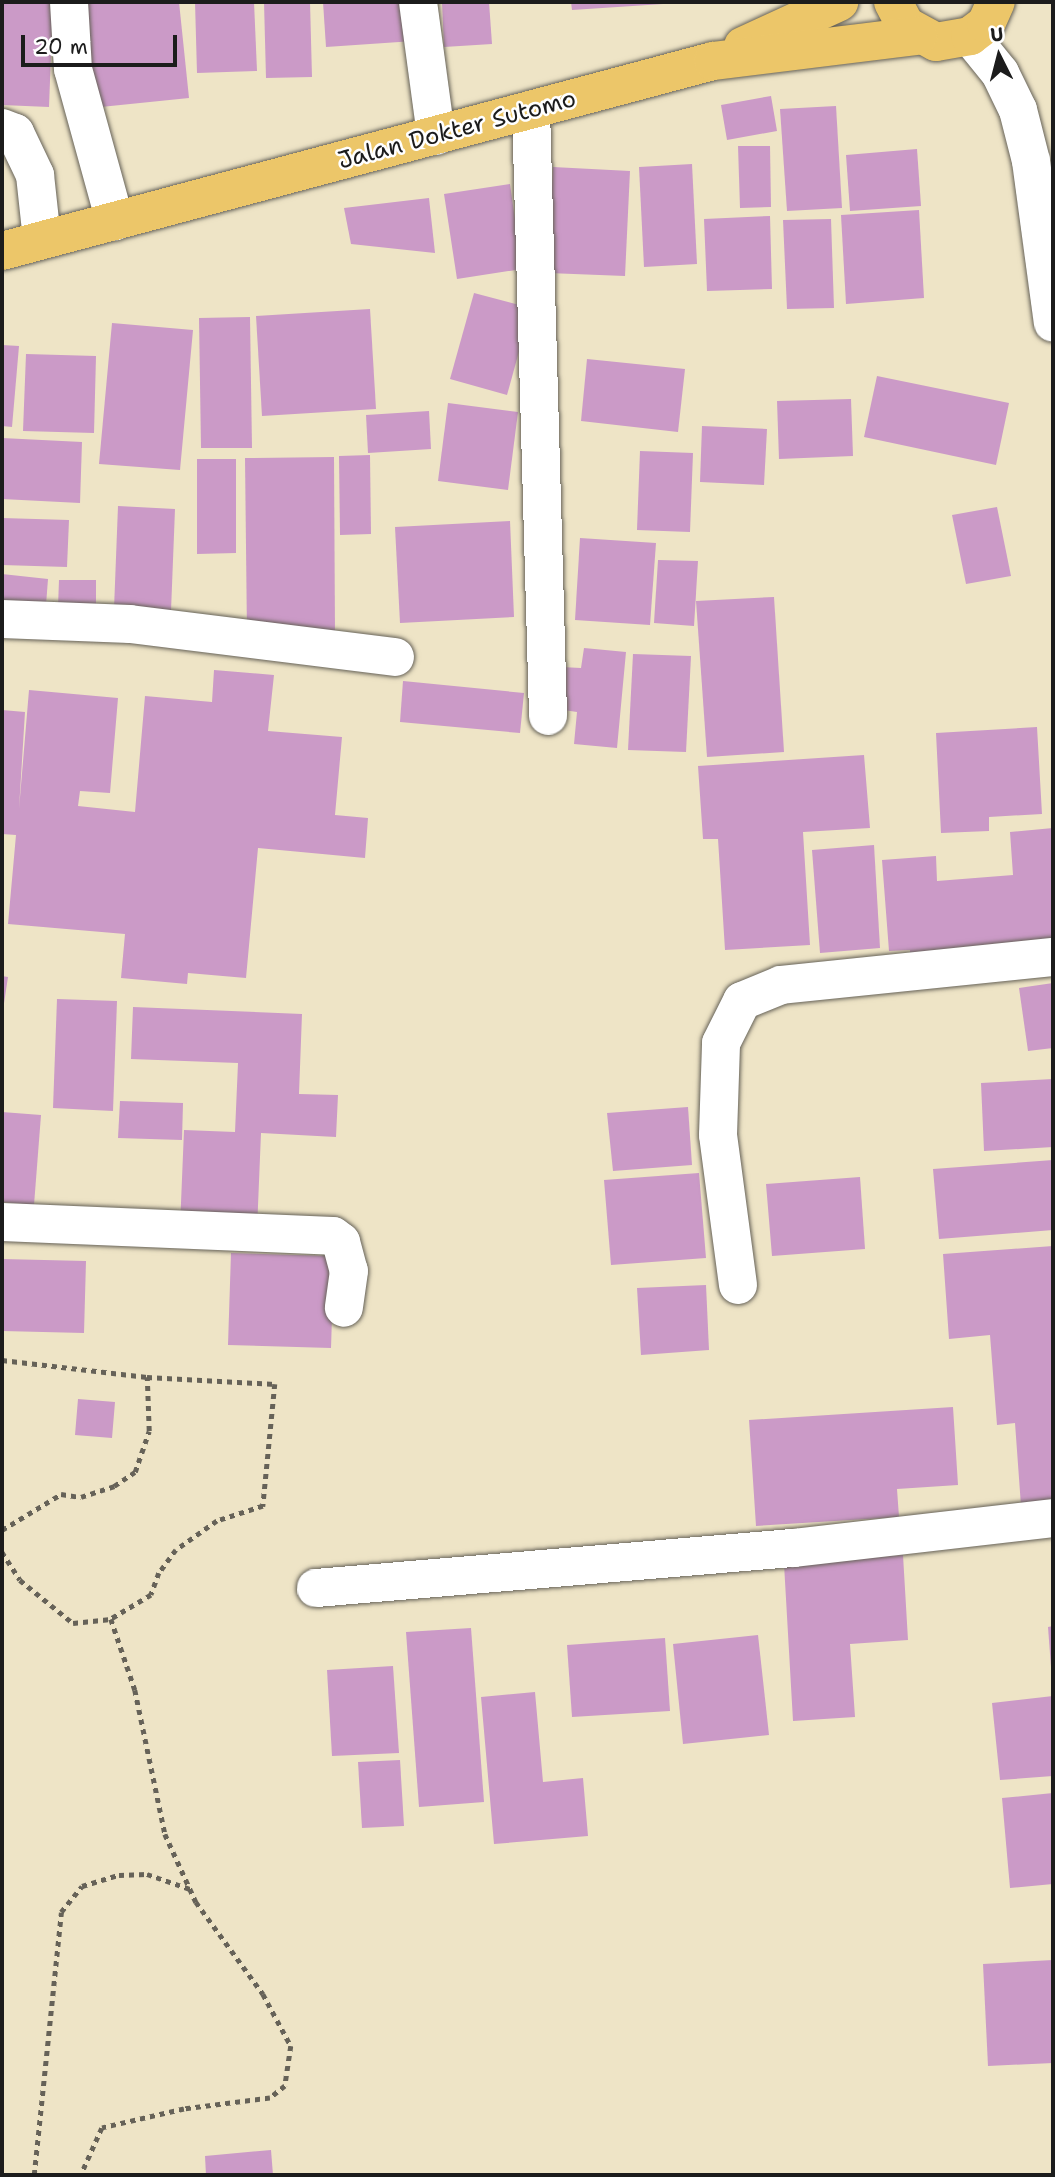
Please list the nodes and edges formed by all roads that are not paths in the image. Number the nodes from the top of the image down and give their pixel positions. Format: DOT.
graph roads {
  1 [pos="69,2"];
  2 [pos="418,2"];
  3 [pos="839,2"];
  4 [pos="893,2"];
  5 [pos="996,2"];
  6 [pos="919,36"];
  7 [pos="970,36"];
  8 [pos="713,61"];
  9 [pos="531,110"];
  10 [pos="2,128"];
  11 [pos="436,136"];
  12 [pos="115,221"];
  13 [pos="42,239"];
  14 [pos="2,251"];
  15 [pos="1053,323"];
  16 [pos="2,620"];
  17 [pos="394,657"];
  18 [pos="548,716"];
  19 [pos="1053,957"];
  20 [pos="2,1222"];
  21 [pos="738,1285"];
  22 [pos="344,1308"];
  23 [pos="1053,1518"];
  24 [pos="316,1588"];
  1 -- 12 [label="street"];
  2 -- 11 [label="street"];
  3 -- 8 [label="main road"];
  4 -- 6 [label="main road"];
  5 -- 7 [label="main road"];
  6 -- 7 [label="main road, Jalan Dokter Sutomo"];
  6 -- 8 [label="main road, Jalan Dokter Sutomo"];
  7 -- 15 [label="street"];
  8 -- 9 [label="main road, Jalan Dokter Sutomo"];
  9 -- 11 [label="main road, Jalan Dokter Sutomo"];
  9 -- 18 [label="street"];
  10 -- 13 [label="street"];
  11 -- 12 [label="main road, Jalan Dokter Sutomo"];
  12 -- 13 [label="main road, Jalan Dokter Sutomo"];
  13 -- 14 [label="main road, Jalan Dokter Sutomo"];
  16 -- 17 [label="street"];
  19 -- 21 [label="street"];
  20 -- 22 [label="street"];
  23 -- 24 [label="street"];
}
